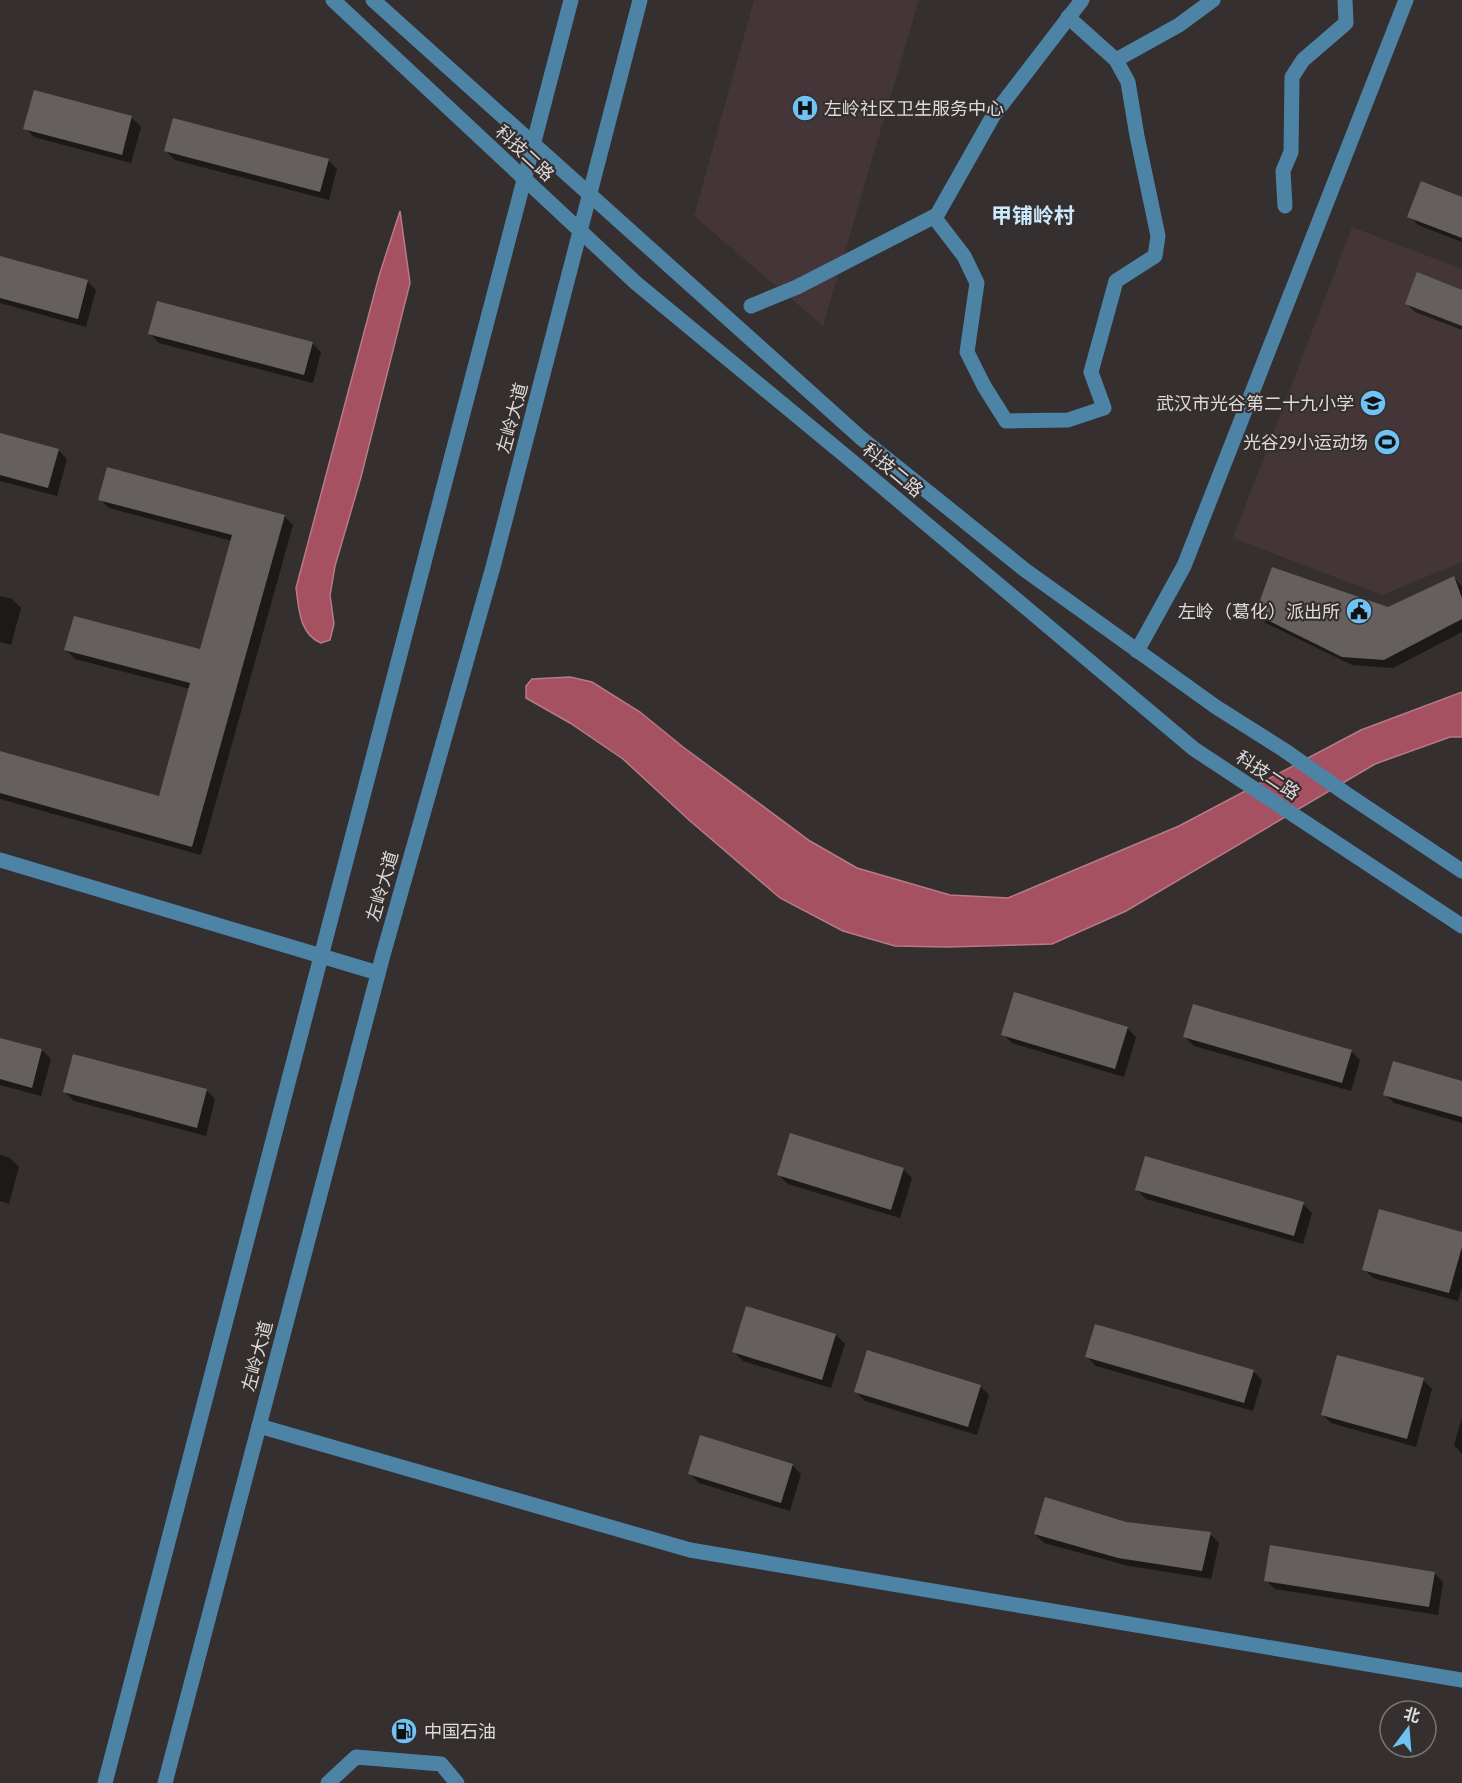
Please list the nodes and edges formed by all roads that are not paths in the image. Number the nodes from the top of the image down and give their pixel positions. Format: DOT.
graph roads {
  1 [pos="333,0"];
  2 [pos="373,0"];
  3 [pos="571,0"];
  4 [pos="640,0"];
  5 [pos="1082,0"];
  6 [pos="1213,0"];
  7 [pos="1345,0"];
  8 [pos="1406,0"];
  9 [pos="1068,17"];
  10 [pos="1116,60"];
  11 [pos="534,144"];
  12 [pos="525,179"];
  13 [pos="590,195"];
  14 [pos="1285,206"];
  15 [pos="934,217"];
  16 [pos="580,231"];
  17 [pos="751,306"];
  18 [pos="1137,651"];
  19 [pos="0,860"];
  20 [pos="1462,870"];
  21 [pos="1462,926"];
  22 [pos="322,956"];
  23 [pos="378,973"];
  24 [pos="259,1426"];
  25 [pos="1462,1680"];
  26 [pos="105,1783"];
  27 [pos="165,1783"];
  28 [pos="328,1783"];
  29 [pos="457,1783"];
  1 -- 12 [label="street, 科技二路"];
  2 -- 11 [label="street, 科技二路"];
  3 -- 11 [label="street"];
  4 -- 13 [label="street, 左岭大道"];
  5 -- 9 [label="street"];
  6 -- 10 [label="street"];
  7 -- 14 [label="street"];
  8 -- 18 [label="street"];
  9 -- 10 [label="street"];
  9 -- 15 [label="street"];
  10 -- 15 [label="street"];
  11 -- 12 [label="street"];
  11 -- 13 [label="street, 科技二路"];
  12 -- 16 [label="street, 科技二路"];
  12 -- 22 [label="street"];
  13 -- 16 [label="street, 左岭大道"];
  13 -- 18 [label="street, 科技二路"];
  15 -- 17 [label="street"];
  16 -- 21 [label="street, 科技二路"];
  16 -- 23 [label="street, 左岭大道"];
  18 -- 20 [label="street, 科技二路"];
  19 -- 22 [label="street"];
  22 -- 23 [label="street"];
  22 -- 26 [label="street"];
  23 -- 24 [label="street, 左岭大道"];
  24 -- 25 [label="street"];
  24 -- 27 [label="street, 左岭大道"];
  28 -- 29 [label="street"];
}
